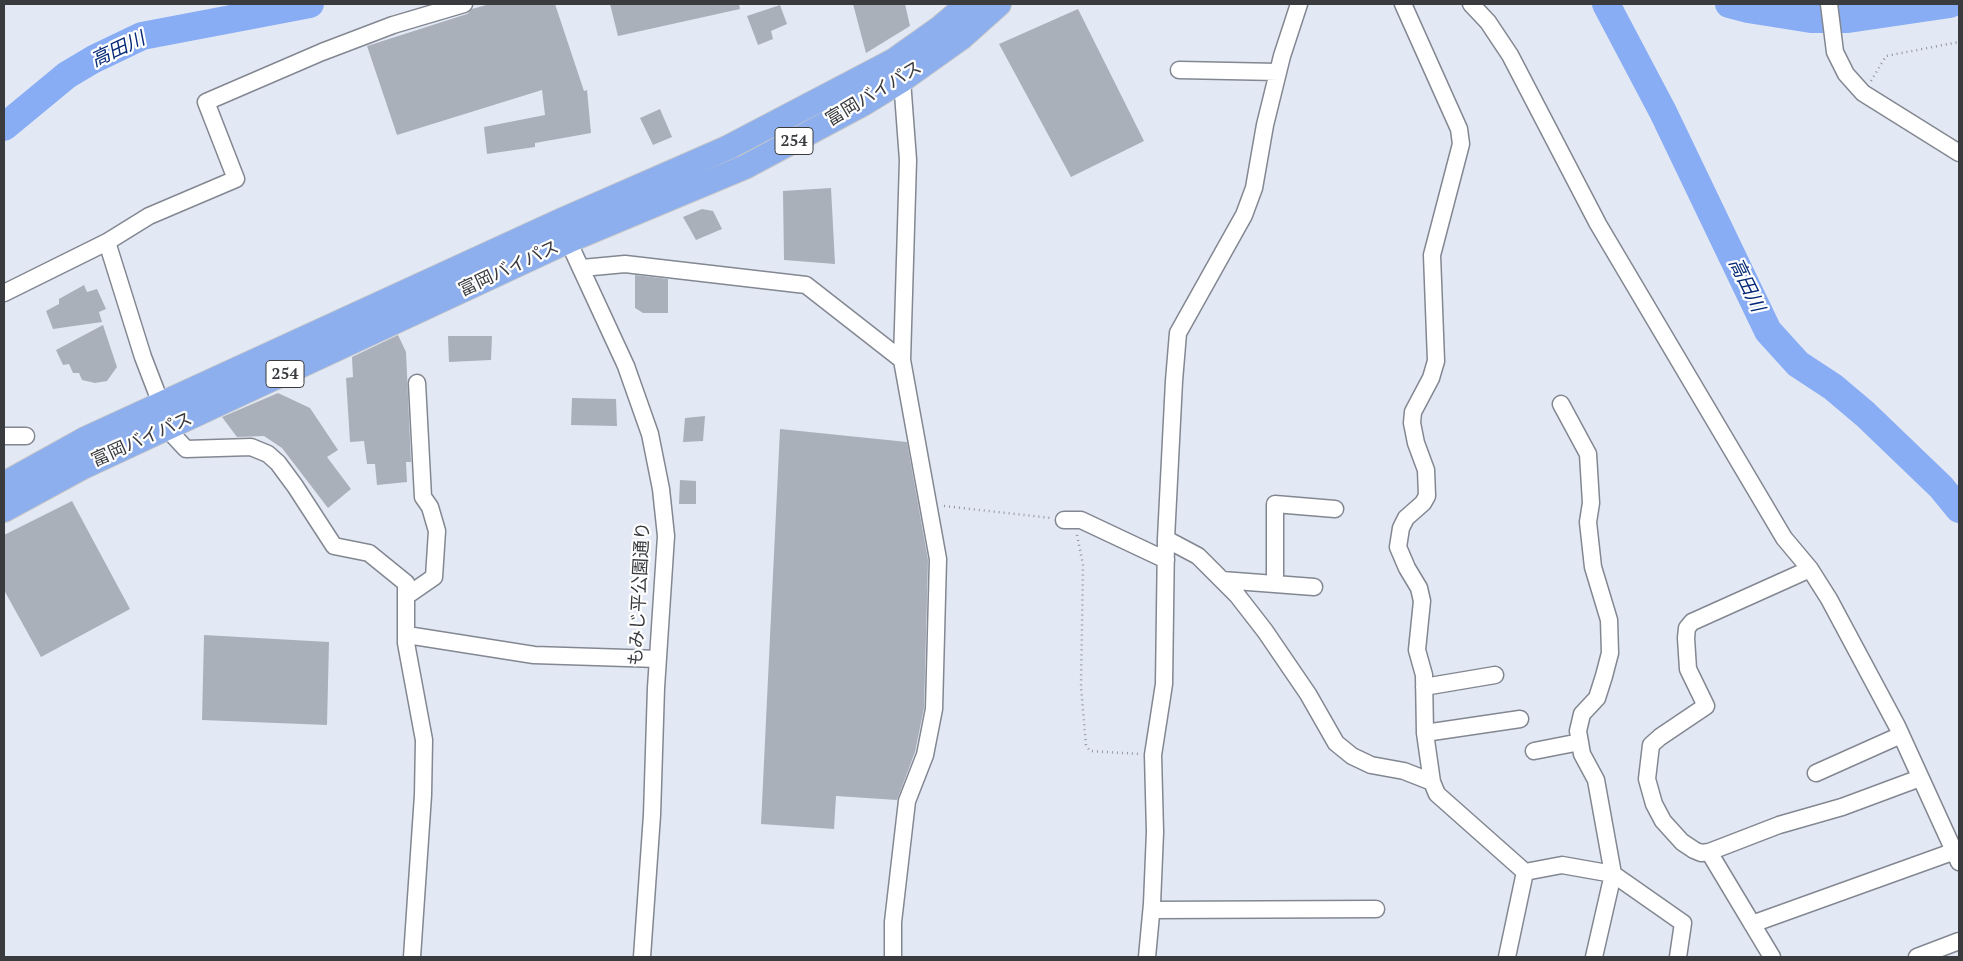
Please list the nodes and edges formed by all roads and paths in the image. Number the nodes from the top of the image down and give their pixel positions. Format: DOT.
graph roads {
  1 [pos="464,4"];
  2 [pos="968,4"];
  3 [pos="1000,4"];
  4 [pos="1299,4"];
  5 [pos="1403,4"];
  6 [pos="1472,4"];
  7 [pos="1829,4"];
  8 [pos="1959,42"];
  9 [pos="1179,70"];
  10 [pos="1278,72"];
  11 [pos="902,80"];
  12 [pos="1864,93"];
  13 [pos="1959,153"];
  14 [pos="564,231"];
  15 [pos="107,242"];
  16 [pos="582,268"];
  17 [pos="4,293"];
  18 [pos="902,360"];
  19 [pos="417,383"];
  20 [pos="160,404"];
  21 [pos="1561,404"];
  22 [pos="170,427"];
  23 [pos="4,436"];
  24 [pos="26,436"];
  25 [pos="4,484"];
  26 [pos="930,505"];
  27 [pos="1335,509"];
  28 [pos="4,510"];
  29 [pos="1064,520"];
  30 [pos="1166,539"];
  31 [pos="1166,560"];
  32 [pos="1810,569"];
  33 [pos="1222,580"];
  34 [pos="1275,584"];
  35 [pos="1314,587"];
  36 [pos="408,595"];
  37 [pos="407,635"];
  38 [pos="658,659"];
  39 [pos="1495,675"];
  40 [pos="1424,687"];
  41 [pos="1520,719"];
  42 [pos="1426,733"];
  43 [pos="1901,735"];
  44 [pos="1580,742"];
  45 [pos="1534,751"];
  46 [pos="1153,755"];
  47 [pos="1816,773"];
  48 [pos="1920,778"];
  49 [pos="1432,782"];
  50 [pos="1709,852"];
  51 [pos="1957,857"];
  52 [pos="1525,872"];
  53 [pos="1613,874"];
  54 [pos="1376,909"];
  55 [pos="1152,910"];
  56 [pos="1752,924"];
  57 [pos="1959,941"];
  58 [pos="412,957"];
  59 [pos="642,957"];
  60 [pos="893,957"];
  61 [pos="1147,957"];
  62 [pos="1507,957"];
  63 [pos="1594,957"];
  64 [pos="1678,957"];
  65 [pos="1772,957"];
  66 [pos="1917,957"];
  1 -- 15 [label="street"];
  2 -- 14 [label="highway, 富岡バイパス / 254"];
  3 -- 11 [label="highway, 富岡バイパス / 254"];
  4 -- 10 [label="street"];
  5 -- 40 [label="street"];
  6 -- 32 [label="street"];
  7 -- 12 [label="street"];
  8 -- 12 [label="path"];
  9 -- 10 [label="street"];
  10 -- 30 [label="street"];
  11 -- 14 [label="highway, 富岡バイパス / 254"];
  11 -- 18 [label="street"];
  12 -- 13 [label="street"];
  14 -- 16 [label="street, もみじ平公園通り"];
  14 -- 20 [label="highway, 富岡バイパス / 254"];
  14 -- 22 [label="highway, 富岡バイパス / 254"];
  15 -- 17 [label="street"];
  15 -- 20 [label="street"];
  16 -- 18 [label="street"];
  16 -- 38 [label="street, もみじ平公園通り"];
  18 -- 26 [label="street"];
  19 -- 36 [label="street"];
  20 -- 22 [label="street"];
  20 -- 25 [label="highway, 富岡バイパス / 254"];
  21 -- 44 [label="street"];
  22 -- 28 [label="highway, 富岡バイパス / 254"];
  22 -- 36 [label="street"];
  23 -- 24 [label="street"];
  26 -- 29 [label="path"];
  26 -- 60 [label="street"];
  27 -- 34 [label="street"];
  29 -- 31 [label="street"];
  29 -- 46 [label="path"];
  30 -- 31 [label="street"];
  30 -- 33 [label="street"];
  31 -- 46 [label="street"];
  32 -- 43 [label="street"];
  32 -- 50 [label="street"];
  33 -- 34 [label="street"];
  33 -- 49 [label="street"];
  34 -- 35 [label="street"];
  36 -- 37 [label="street"];
  37 -- 38 [label="street"];
  37 -- 58 [label="street"];
  38 -- 59 [label="street, もみじ平公園通り"];
  39 -- 40 [label="street"];
  40 -- 42 [label="street"];
  41 -- 42 [label="street"];
  42 -- 49 [label="street"];
  43 -- 47 [label="street"];
  43 -- 48 [label="street"];
  44 -- 45 [label="street"];
  44 -- 53 [label="street"];
  46 -- 55 [label="street"];
  48 -- 50 [label="street"];
  48 -- 51 [label="street"];
  49 -- 52 [label="street"];
  50 -- 56 [label="street"];
  51 -- 56 [label="street"];
  52 -- 53 [label="street"];
  52 -- 62 [label="street"];
  53 -- 63 [label="street"];
  53 -- 64 [label="street"];
  54 -- 55 [label="street"];
  55 -- 61 [label="street"];
  56 -- 65 [label="street"];
  57 -- 66 [label="street"];
}
